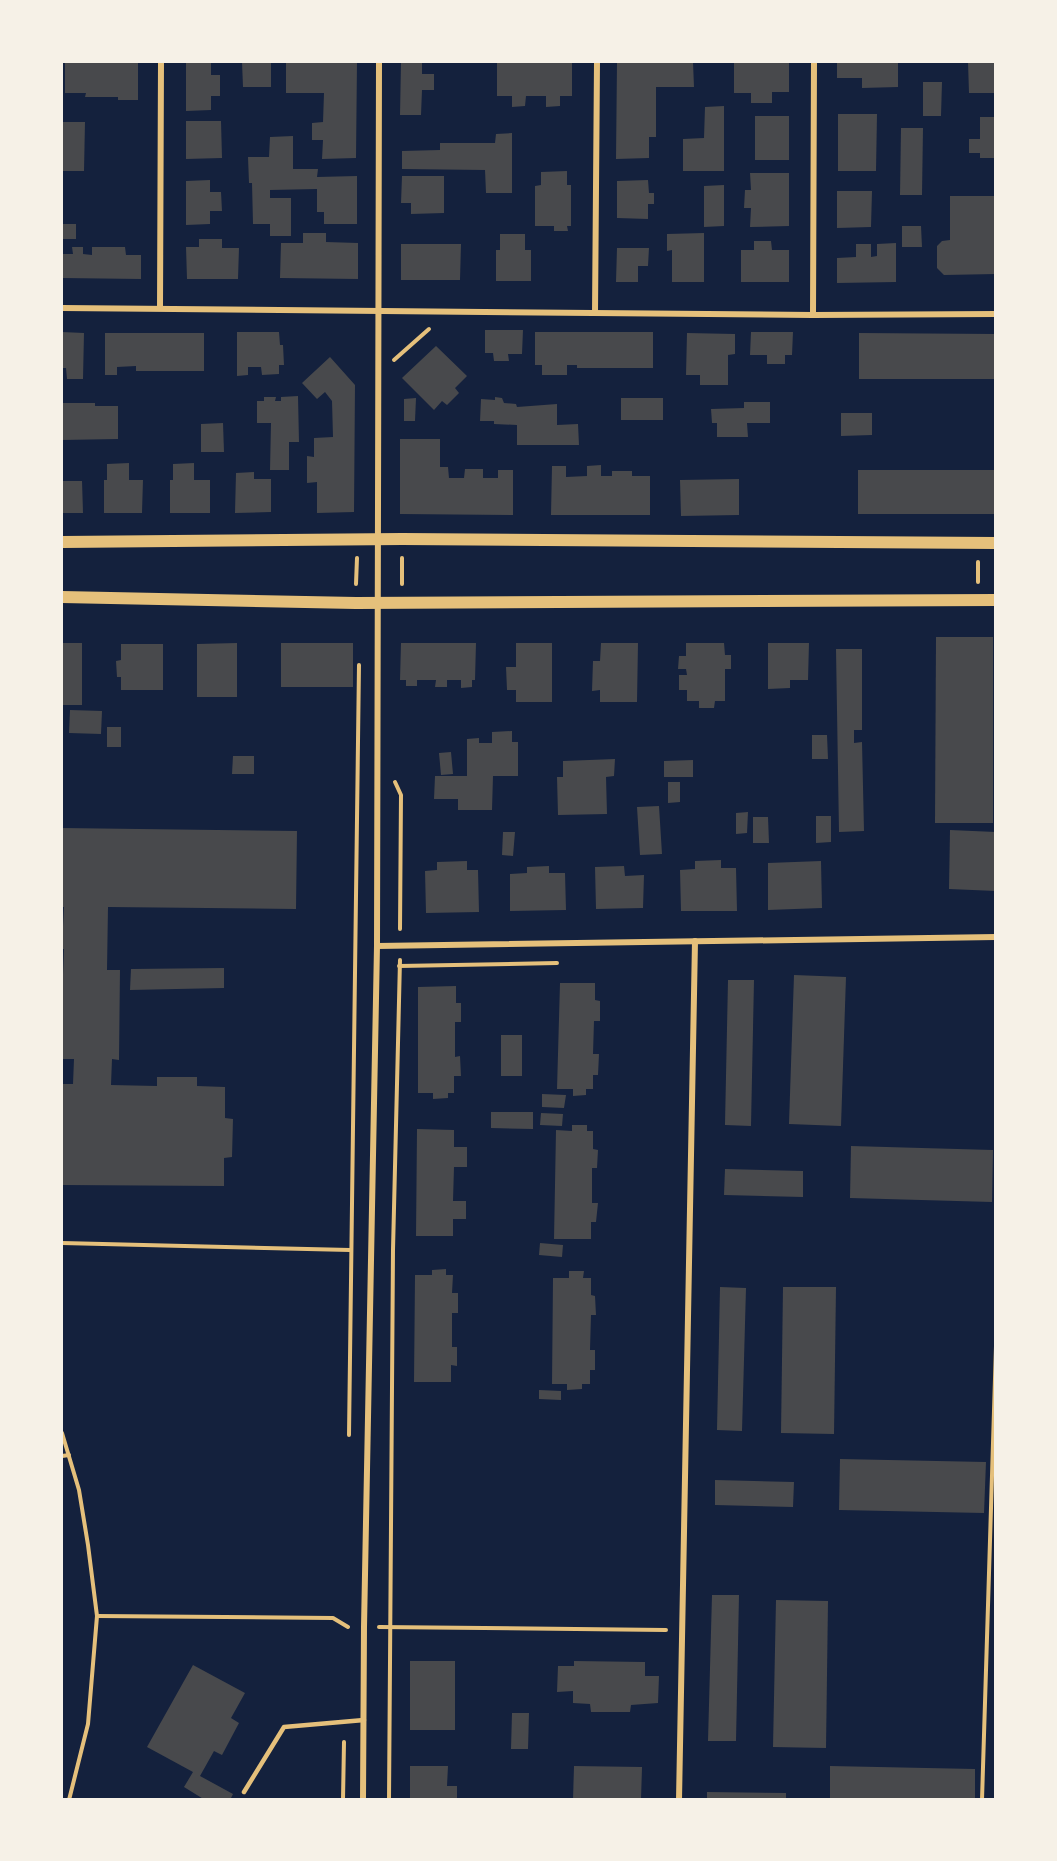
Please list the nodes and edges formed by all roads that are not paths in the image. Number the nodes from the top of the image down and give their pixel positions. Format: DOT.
graph roads {
  1 [pos="161,62"];
  2 [pos="379,62"];
  3 [pos="597,62"];
  4 [pos="814,62"];
  5 [pos="62,308"];
  6 [pos="160,308"];
  7 [pos="377,311"];
  8 [pos="595,313"];
  9 [pos="996,314"];
  10 [pos="813,315"];
  11 [pos="378,539"];
  12 [pos="62,542"];
  13 [pos="996,543"];
  14 [pos="62,597"];
  15 [pos="996,600"];
  16 [pos="378,602"];
  17 [pos="996,937"];
  18 [pos="696,941"];
  19 [pos="377,946"];
  20 [pos="364,1720"];
  21 [pos="244,1792"];
  22 [pos="363,1800"];
  23 [pos="679,1800"];
  1 -- 6 [label="street"];
  2 -- 7 [label="street"];
  3 -- 8 [label="street"];
  4 -- 10 [label="street"];
  5 -- 6 [label="street"];
  6 -- 7 [label="street"];
  7 -- 8 [label="street"];
  7 -- 11 [label="street"];
  8 -- 10 [label="street"];
  9 -- 10 [label="street"];
  11 -- 12 [label="main road"];
  11 -- 13 [label="main road"];
  11 -- 16 [label="street"];
  14 -- 16 [label="main road"];
  15 -- 16 [label="main road"];
  16 -- 19 [label="street"];
  17 -- 18 [label="street"];
  18 -- 19 [label="street"];
  18 -- 23 [label="street"];
  19 -- 20 [label="street"];
  20 -- 21 [label="lane"];
  20 -- 22 [label="street"];
}
